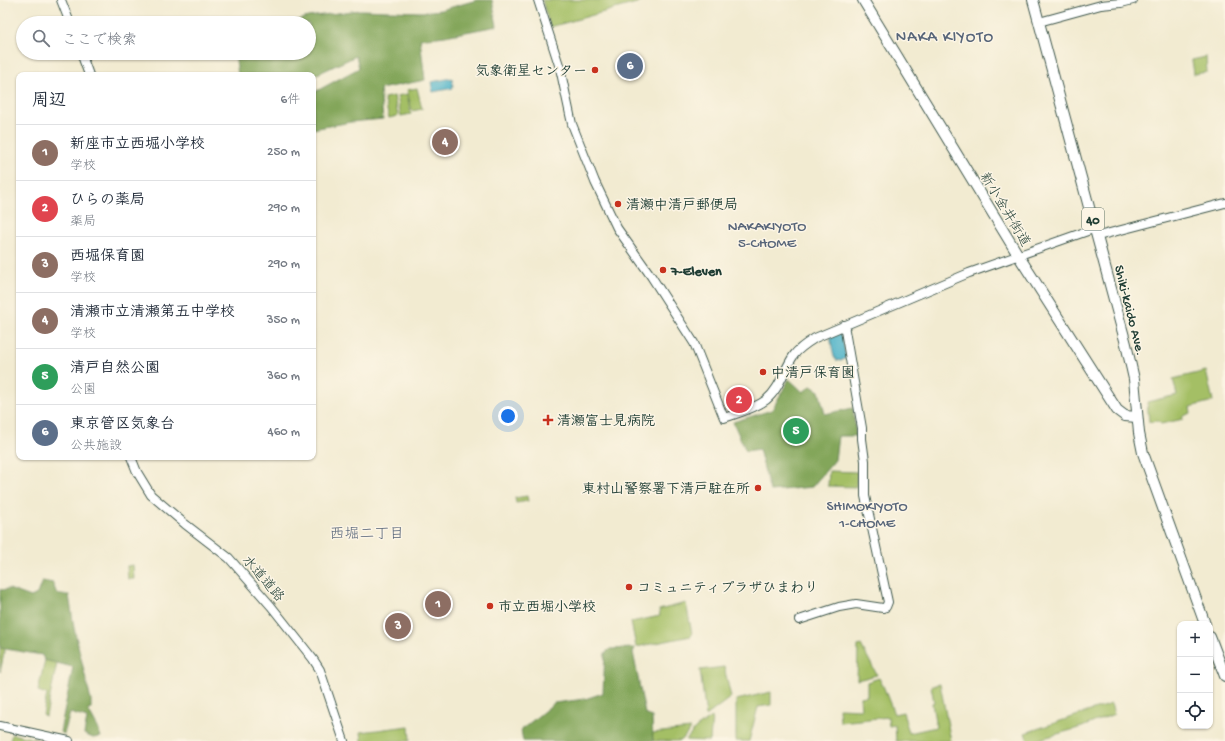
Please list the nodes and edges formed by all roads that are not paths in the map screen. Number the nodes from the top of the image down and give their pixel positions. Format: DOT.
graph roads {
  1 [pos="61,0"];
  2 [pos="538,0"];
  3 [pos="863,0"];
  4 [pos="1033,0"];
  5 [pos="1133,0"];
  6 [pos="67,16"];
  7 [pos="1039,22"];
  8 [pos="85,60"];
  9 [pos="89,72"];
  10 [pos="1225,203"];
  11 [pos="1096,232"];
  12 [pos="1018,256"];
  13 [pos="844,325"];
  14 [pos="1137,417"];
  15 [pos="132,460"];
  16 [pos="799,620"];
  17 [pos="1204,621"];
  18 [pos="1213,645"];
  19 [pos="1225,676"];
  20 [pos="0,726"];
  21 [pos="69,741"];
  22 [pos="344,741"];
  1 -- 6 [label="street"];
  2 -- 13 [label="street"];
  3 -- 12 [label="main road, 新小金井街道"];
  4 -- 7 [label="main road, Shiki-kaido Ave. / 40"];
  5 -- 7 [label="street"];
  7 -- 11 [label="main road, Shiki-kaido Ave. / 40"];
  8 -- 9 [label="street"];
  10 -- 11 [label="street"];
  11 -- 12 [label="street"];
  11 -- 14 [label="main road, Shiki-kaido Ave. / 40"];
  12 -- 13 [label="street"];
  12 -- 14 [label="main road, 新小金井街道"];
  13 -- 16 [label="street"];
  14 -- 17 [label="main road, Shiki-kaido Ave. / 40"];
  15 -- 22 [label="street, 水道道路"];
  18 -- 19 [label="main road"];
  20 -- 21 [label="street"];
}
